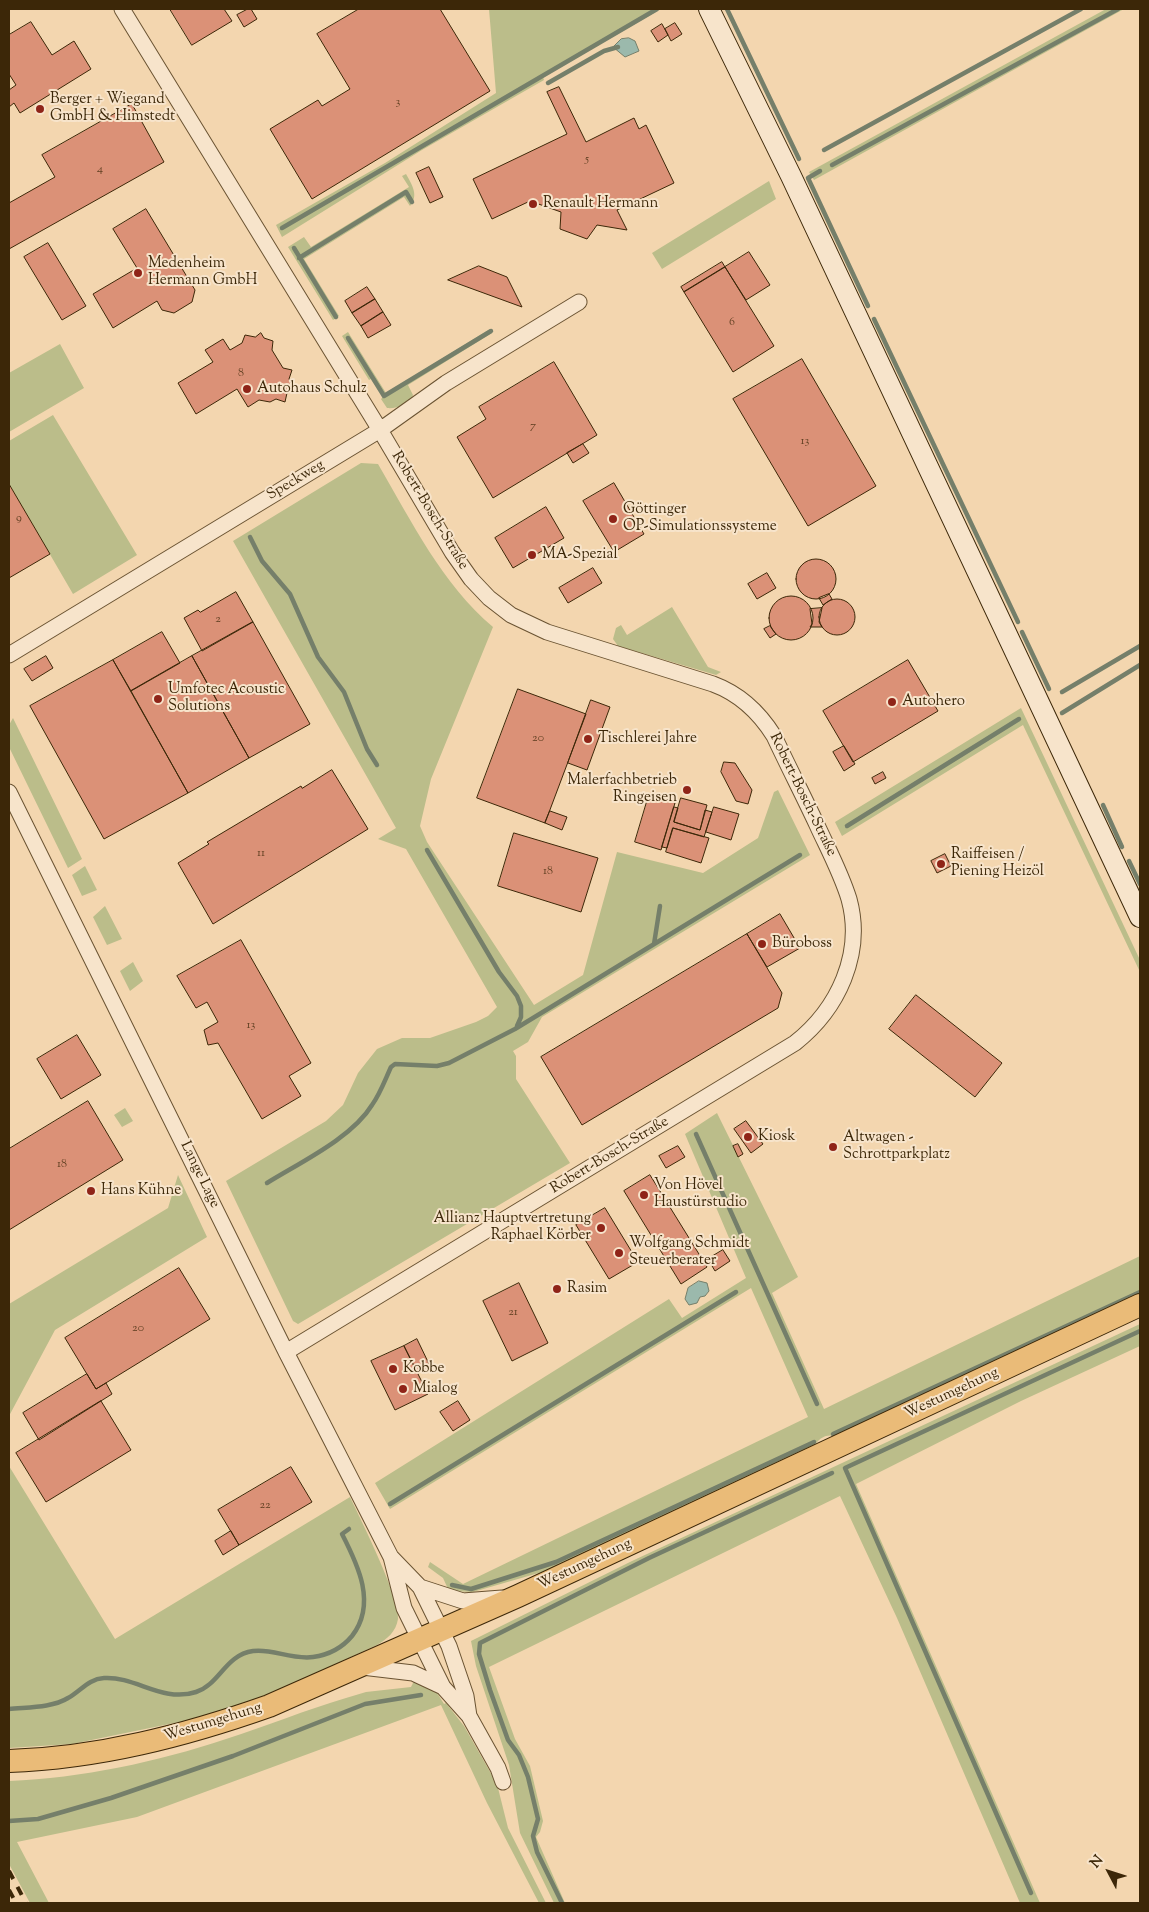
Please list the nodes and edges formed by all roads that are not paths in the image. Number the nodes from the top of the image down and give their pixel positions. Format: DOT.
graph roads {
  1 [pos="122,9"];
  2 [pos="708,9"];
  3 [pos="579,302"];
  4 [pos="380,430"];
  5 [pos="9,655"];
  6 [pos="9,792"];
  7 [pos="1140,917"];
  8 [pos="1140,1306"];
  9 [pos="286,1352"];
  10 [pos="391,1557"];
  11 [pos="420,1587"];
  12 [pos="518,1596"];
  13 [pos="431,1636"];
  14 [pos="362,1667"];
  15 [pos="443,1687"];
  16 [pos="469,1716"];
  17 [pos="9,1761"];
  18 [pos="503,1782"];
  1 -- 4 [label="street, Robert-Bosch-Straße"];
  2 -- 7 [label="main road"];
  3 -- 4 [label="street, Speckweg"];
  4 -- 5 [label="street, Speckweg"];
  4 -- 9 [label="street, Robert-Bosch-Straße"];
  6 -- 9 [label="street, Lange Lage"];
  8 -- 12 [label="main road, Westumgehung"];
  9 -- 10 [label="street, Lange Lage"];
  10 -- 11 [label="street, Lange Lage"];
  10 -- 13 [label="street, Lange Lage"];
  11 -- 12 [label="street, Lange Lage"];
  11 -- 13 [label="street, Lange Lage"];
  12 -- 13 [label="main road, Westumgehung"];
  13 -- 14 [label="main road, Westumgehung"];
  13 -- 15 [label="street"];
  13 -- 16 [label="street"];
  14 -- 15 [label="street"];
  14 -- 17 [label="main road, Westumgehung"];
  15 -- 16 [label="street"];
  16 -- 18 [label="street"];
}
